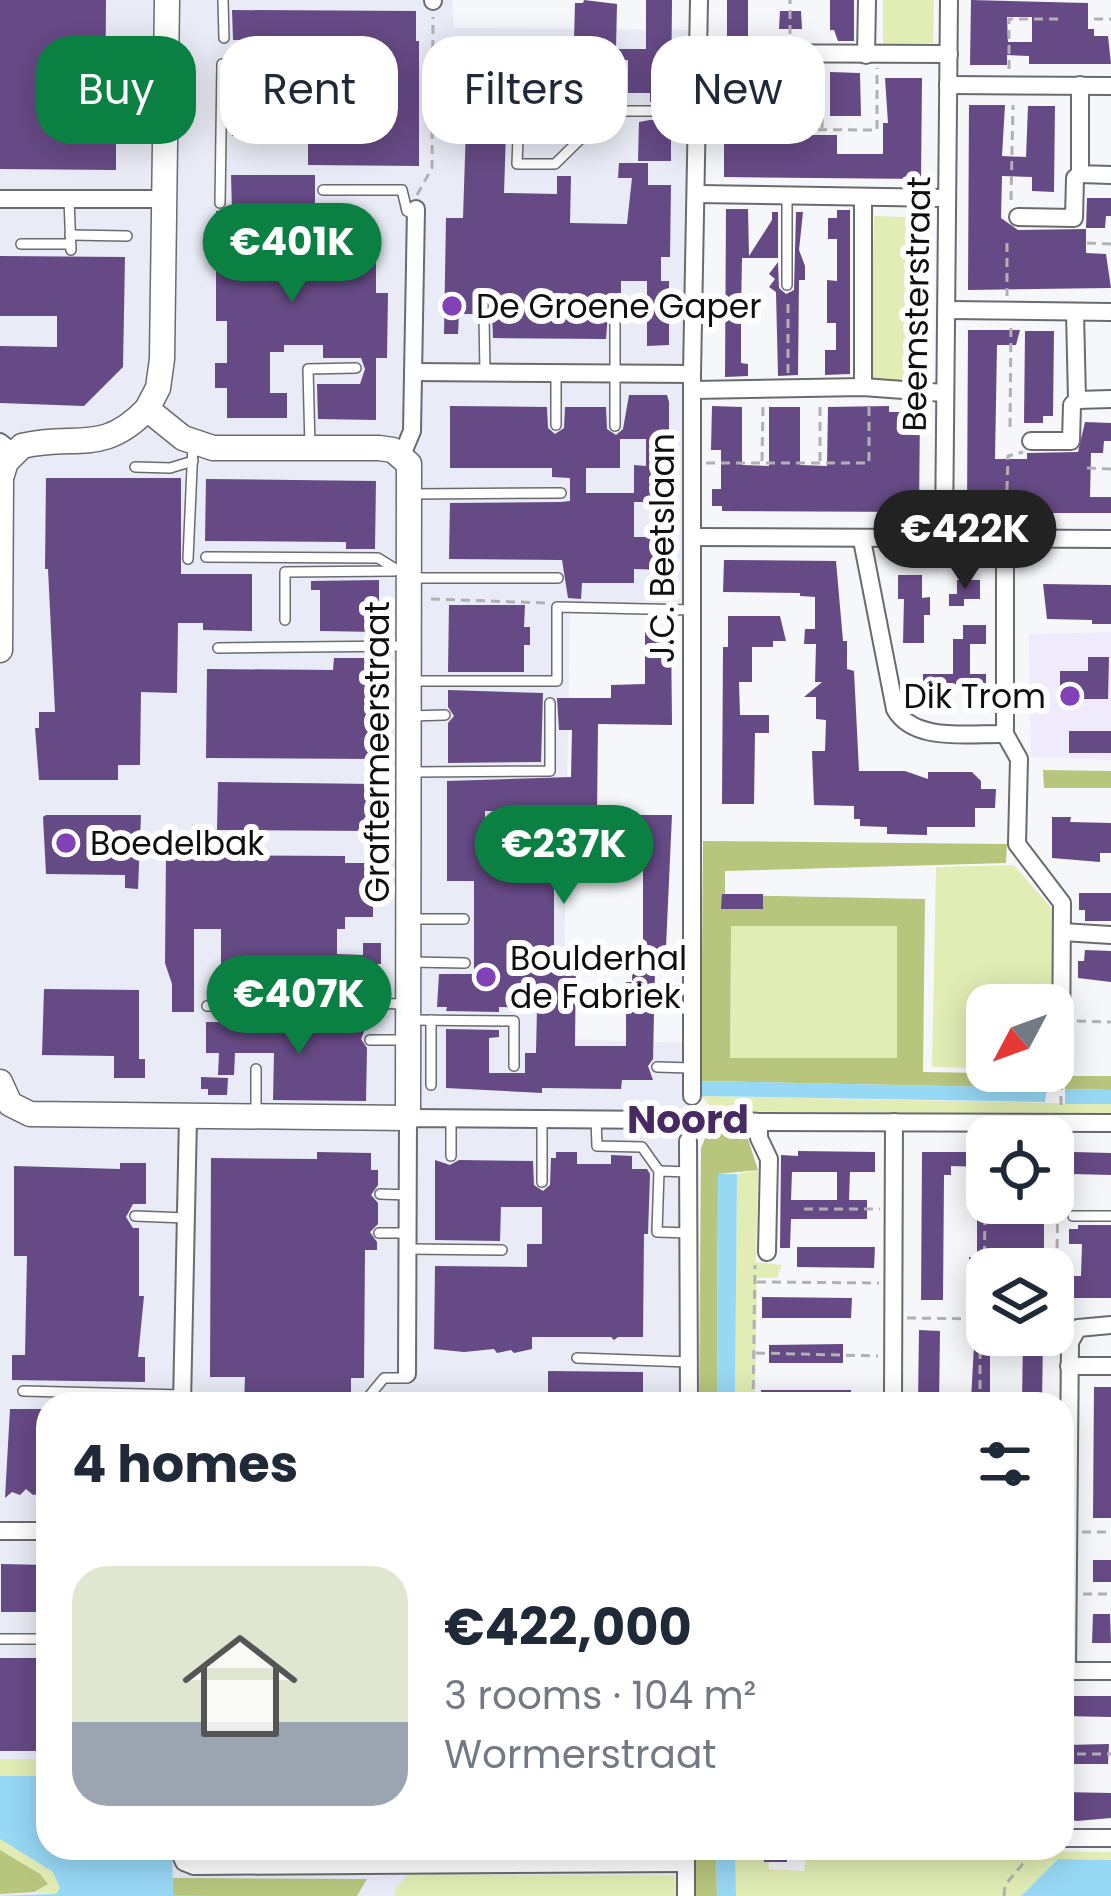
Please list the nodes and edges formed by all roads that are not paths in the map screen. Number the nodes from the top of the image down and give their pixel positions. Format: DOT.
graph roads {
  1 [pos="166,0"];
  2 [pos="223,0"];
  3 [pos="699,0"];
  4 [pos="867,0"];
  5 [pos="949,0"];
  6 [pos="224,36"];
  7 [pos="699,36"];
  8 [pos="825,54"];
  9 [pos="949,54"];
  10 [pos="872,55"];
  11 [pos="948,85"];
  12 [pos="1080,85"];
  13 [pos="1111,86"];
  14 [pos="609,111"];
  15 [pos="220,144"];
  16 [pos="698,144"];
  17 [pos="1080,174"];
  18 [pos="1111,175"];
  19 [pos="323,190"];
  20 [pos="698,194"];
  21 [pos="787,196"];
  22 [pos="946,198"];
  23 [pos="0,199"];
  24 [pos="69,199"];
  25 [pos="164,199"];
  26 [pos="863,199"];
  27 [pos="220,203"];
  28 [pos="1014,208"];
  29 [pos="416,212"];
  30 [pos="127,236"];
  31 [pos="70,243"];
  32 [pos="21,244"];
  33 [pos="787,285"];
  34 [pos="947,310"];
  35 [pos="1075,312"];
  36 [pos="1111,312"];
  37 [pos="484,317"];
  38 [pos="616,319"];
  39 [pos="356,368"];
  40 [pos="413,372"];
  41 [pos="485,372"];
  42 [pos="556,373"];
  43 [pos="617,373"];
  44 [pos="692,382"];
  45 [pos="866,387"];
  46 [pos="944,393"];
  47 [pos="1077,400"];
  48 [pos="1111,400"];
  49 [pos="146,409"];
  50 [pos="556,425"];
  51 [pos="615,426"];
  52 [pos="1031,441"];
  53 [pos="7,447"];
  54 [pos="310,448"];
  55 [pos="193,451"];
  56 [pos="402,455"];
  57 [pos="136,467"];
  58 [pos="561,493"];
  59 [pos="412,494"];
  60 [pos="0,502"];
  61 [pos="693,536"];
  62 [pos="1005,536"];
  63 [pos="944,537"];
  64 [pos="1111,539"];
  65 [pos="862,540"];
  66 [pos="206,556"];
  67 [pos="188,559"];
  68 [pos="558,578"];
  69 [pos="408,580"];
  70 [pos="692,610"];
  71 [pos="286,620"];
  72 [pos="411,646"];
  73 [pos="218,648"];
  74 [pos="0,650"];
  75 [pos="410,681"];
  76 [pos="550,703"];
  77 [pos="445,715"];
  78 [pos="410,716"];
  79 [pos="1005,734"];
  80 [pos="410,772"];
  81 [pos="409,919"];
  82 [pos="464,919"];
  83 [pos="1062,932"];
  84 [pos="1111,934"];
  85 [pos="409,962"];
  86 [pos="465,963"];
  87 [pos="1062,984"];
  88 [pos="207,1006"];
  89 [pos="414,1021"];
  90 [pos="370,1040"];
  91 [pos="514,1066"];
  92 [pos="657,1066"];
  93 [pos="690,1068"];
  94 [pos="256,1069"];
  95 [pos="431,1085"];
  96 [pos="692,1096"];
  97 [pos="3,1099"];
  98 [pos="188,1117"];
  99 [pos="256,1118"];
  100 [pos="408,1118"];
  101 [pos="451,1118"];
  102 [pos="712,1118"];
  103 [pos="542,1119"];
  104 [pos="596,1119"];
  105 [pos="668,1120"];
  106 [pos="759,1122"];
  107 [pos="894,1122"];
  108 [pos="1111,1123"];
  109 [pos="688,1142"];
  110 [pos="451,1156"];
  111 [pos="659,1171"];
  112 [pos="690,1172"];
  113 [pos="542,1182"];
  114 [pos="380,1194"];
  115 [pos="408,1195"];
  116 [pos="135,1216"];
  117 [pos="1074,1216"];
  118 [pos="1111,1216"];
  119 [pos="186,1218"];
  120 [pos="379,1233"];
  121 [pos="689,1233"];
  122 [pos="408,1241"];
  123 [pos="502,1250"];
  124 [pos="767,1252"];
  125 [pos="1111,1325"];
  126 [pos="1074,1332"];
  127 [pos="1071,1356"];
  128 [pos="577,1358"];
  129 [pos="689,1362"];
  130 [pos="1070,1366"];
  131 [pos="1111,1366"];
  132 [pos="407,1376"];
  133 [pos="23,1391"];
  134 [pos="41,1392"];
  135 [pos="182,1392"];
  136 [pos="372,1392"];
  137 [pos="689,1392"];
  138 [pos="893,1392"];
  139 [pos="1070,1392"];
  140 [pos="0,1531"];
  141 [pos="36,1531"];
  142 [pos="0,1639"];
  143 [pos="36,1639"];
  144 [pos="1074,1671"];
  145 [pos="1111,1671"];
  146 [pos="1074,1838"];
  147 [pos="1111,1838"];
  148 [pos="183,1860"];
  149 [pos="306,1860"];
  150 [pos="686,1860"];
  151 [pos="686,1896"];
  1 -- 25 [label="street"];
  2 -- 6 [label="lane"];
  3 -- 7 [label="street, J.C. Beetslaan"];
  4 -- 10 [label="street"];
  5 -- 9 [label="street, Beemsterstraat"];
  8 -- 10 [label="street"];
  9 -- 10 [label="street"];
  9 -- 11 [label="street, Beemsterstraat"];
  11 -- 12 [label="street"];
  11 -- 22 [label="street, Beemsterstraat"];
  12 -- 13 [label="street"];
  12 -- 17 [label="street"];
  14 -- 14 [label="lane"];
  15 -- 27 [label="lane"];
  16 -- 20 [label="street, J.C. Beetslaan"];
  17 -- 18 [label="street"];
  17 -- 28 [label="street"];
  19 -- 29 [label="lane"];
  20 -- 21 [label="street"];
  20 -- 44 [label="street, J.C. Beetslaan"];
  21 -- 26 [label="street"];
  21 -- 33 [label="lane"];
  22 -- 26 [label="street"];
  22 -- 34 [label="street, Beemsterstraat"];
  23 -- 24 [label="street"];
  24 -- 25 [label="street"];
  24 -- 31 [label="lane"];
  25 -- 49 [label="street"];
  26 -- 45 [label="street"];
  29 -- 40 [label="street, Graftermeerstraat"];
  30 -- 31 [label="lane"];
  31 -- 32 [label="lane"];
  34 -- 35 [label="street"];
  34 -- 46 [label="street, Beemsterstraat"];
  35 -- 36 [label="street"];
  35 -- 47 [label="street"];
  37 -- 41 [label="lane"];
  38 -- 43 [label="lane"];
  39 -- 54 [label="lane"];
  40 -- 41 [label="street"];
  40 -- 56 [label="street, Graftermeerstraat"];
  41 -- 42 [label="street"];
  42 -- 43 [label="street"];
  42 -- 50 [label="lane"];
  43 -- 44 [label="street"];
  43 -- 51 [label="lane"];
  44 -- 45 [label="street"];
  44 -- 61 [label="street, J.C. Beetslaan"];
  45 -- 46 [label="street"];
  46 -- 63 [label="street, Beemsterstraat"];
  47 -- 48 [label="street"];
  47 -- 52 [label="street"];
  49 -- 53 [label="street"];
  49 -- 55 [label="street"];
  53 -- 60 [label="street"];
  54 -- 55 [label="street"];
  54 -- 56 [label="street"];
  55 -- 57 [label="lane"];
  55 -- 67 [label="lane"];
  56 -- 59 [label="street, Graftermeerstraat"];
  58 -- 59 [label="lane"];
  59 -- 69 [label="street, Graftermeerstraat"];
  60 -- 74 [label="street"];
  61 -- 65 [label="street"];
  61 -- 70 [label="street, J.C. Beetslaan"];
  62 -- 63 [label="street"];
  62 -- 64 [label="street"];
  62 -- 79 [label="street"];
  63 -- 65 [label="street"];
  65 -- 79 [label="street"];
  66 -- 69 [label="lane"];
  68 -- 69 [label="lane"];
  69 -- 71 [label="lane"];
  69 -- 72 [label="street, Graftermeerstraat"];
  70 -- 75 [label="lane"];
  70 -- 93 [label="street, J.C. Beetslaan"];
  72 -- 73 [label="lane"];
  72 -- 75 [label="street, Graftermeerstraat"];
  75 -- 78 [label="street, Graftermeerstraat"];
  76 -- 80 [label="lane"];
  77 -- 78 [label="lane"];
  78 -- 80 [label="street, Graftermeerstraat"];
  79 -- 83 [label="street"];
  80 -- 81 [label="street, Graftermeerstraat"];
  81 -- 82 [label="lane"];
  81 -- 85 [label="street, Graftermeerstraat"];
  83 -- 84 [label="street"];
  83 -- 87 [label="street"];
  85 -- 86 [label="lane"];
  85 -- 89 [label="street, Graftermeerstraat"];
  88 -- 89 [label="lane"];
  89 -- 90 [label="lane"];
  89 -- 91 [label="lane"];
  89 -- 95 [label="lane"];
  89 -- 100 [label="street, Graftermeerstraat"];
  92 -- 93 [label="lane"];
  93 -- 96 [label="street, J.C. Beetslaan"];
  94 -- 99 [label="lane"];
  96 -- 102 [label="street"];
  96 -- 105 [label="street"];
  97 -- 98 [label="street"];
  98 -- 99 [label="street"];
  98 -- 119 [label="street"];
  99 -- 100 [label="street"];
  100 -- 101 [label="street"];
  100 -- 115 [label="street, Graftermeerstraat"];
  101 -- 103 [label="street"];
  101 -- 110 [label="lane"];
  102 -- 106 [label="street"];
  102 -- 109 [label="street"];
  103 -- 104 [label="street"];
  103 -- 113 [label="lane"];
  104 -- 105 [label="street"];
  104 -- 111 [label="lane"];
  105 -- 109 [label="street"];
  106 -- 107 [label="street"];
  106 -- 124 [label="street"];
  107 -- 108 [label="street"];
  107 -- 138 [label="street"];
  109 -- 112 [label="street"];
  111 -- 112 [label="lane"];
  111 -- 121 [label="lane"];
  112 -- 121 [label="street"];
  114 -- 115 [label="lane"];
  115 -- 122 [label="street, Graftermeerstraat"];
  116 -- 119 [label="lane"];
  117 -- 118 [label="lane"];
  119 -- 135 [label="street"];
  120 -- 122 [label="lane"];
  121 -- 129 [label="street"];
  122 -- 123 [label="lane"];
  122 -- 132 [label="street, Graftermeerstraat"];
  125 -- 126 [label="street"];
  127 -- 130 [label="street"];
  128 -- 129 [label="lane"];
  129 -- 137 [label="street"];
  130 -- 131 [label="street"];
  130 -- 139 [label="street"];
  132 -- 136 [label="lane"];
  133 -- 134 [label="lane"];
  140 -- 141 [label="street"];
  142 -- 143 [label="lane"];
  144 -- 145 [label="street"];
  146 -- 147 [label="street"];
  148 -- 149 [label="street"];
  150 -- 151 [label="street"];
}
